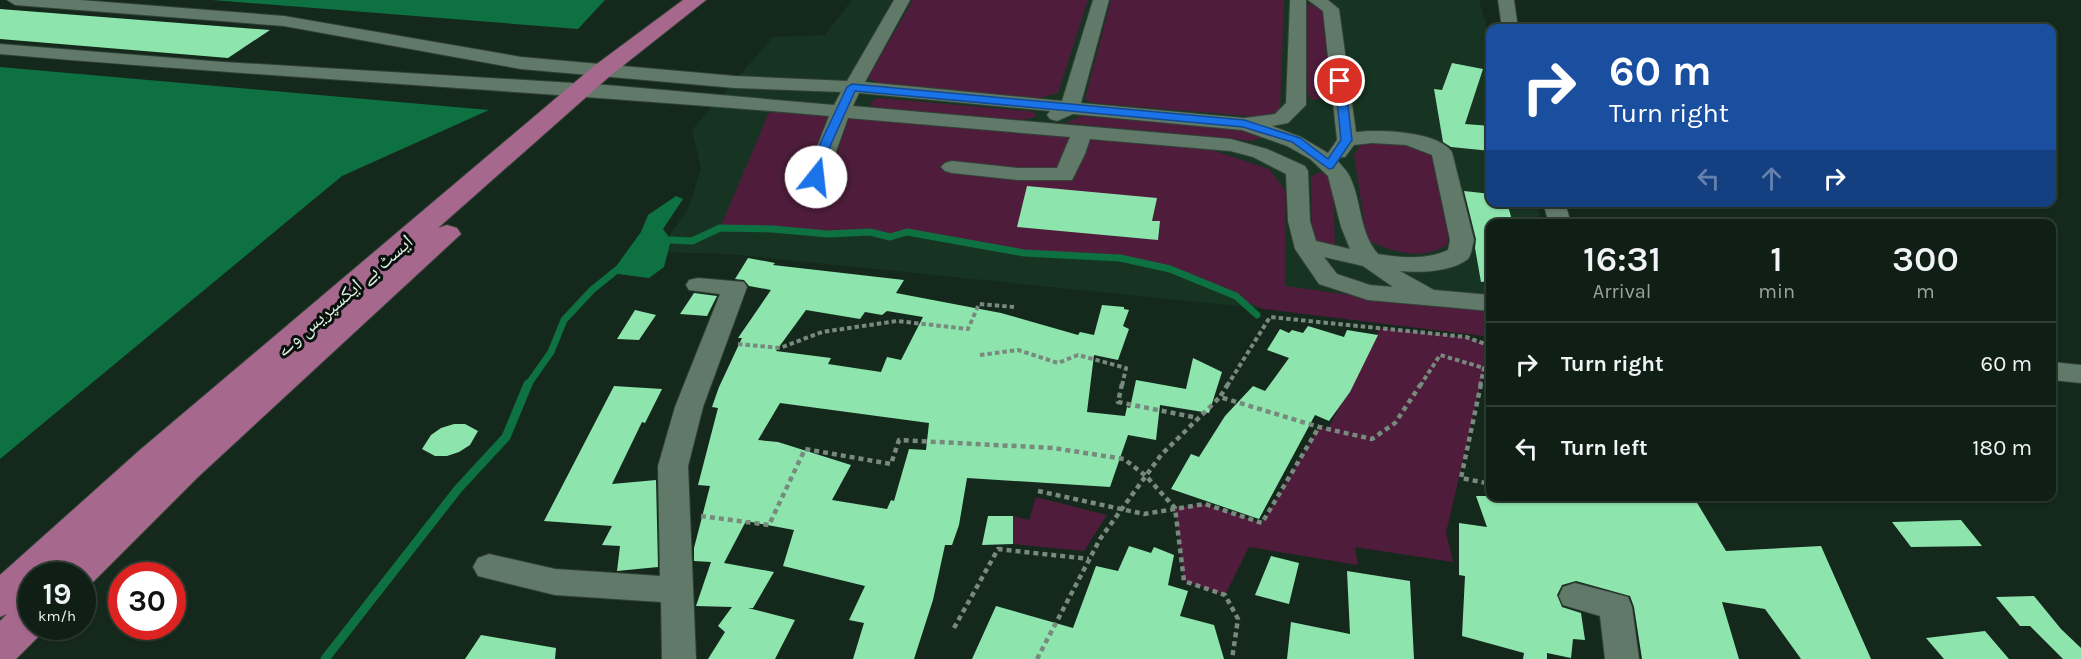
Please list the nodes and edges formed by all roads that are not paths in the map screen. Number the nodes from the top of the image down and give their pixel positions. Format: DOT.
graph roads {
  1 [pos="15,0"];
  2 [pos="696,0"];
  3 [pos="722,0"];
  4 [pos="902,0"];
  5 [pos="1101,0"];
  6 [pos="1298,0"];
  7 [pos="1316,0"];
  8 [pos="1506,0"];
  9 [pos="1509,24"];
  10 [pos="0,49"];
  11 [pos="604,81"];
  12 [pos="852,87"];
  13 [pos="1070,107"];
  14 [pos="842,112"];
  15 [pos="1241,123"];
  16 [pos="1037,129"];
  17 [pos="1082,133"];
  18 [pos="1347,140"];
  19 [pos="1329,166"];
  20 [pos="952,167"];
  21 [pos="1297,171"];
  22 [pos="816,177"];
  23 [pos="1306,245"];
  24 [pos="1369,260"];
  25 [pos="698,285"];
  26 [pos="1435,298"];
  27 [pos="1486,303"];
  28 [pos="2056,371"];
  29 [pos="2081,374"];
  30 [pos="88,562"];
  31 [pos="489,567"];
  32 [pos="677,590"];
  33 [pos="1575,596"];
  34 [pos="0,600"];
  35 [pos="18,630"];
  36 [pos="0,647"];
  37 [pos="680,659"];
  38 [pos="1622,659"];
  1 -- 11 [label="street"];
  2 -- 11 [label="main road, ایسٹ بے ایکسپریس وے"];
  3 -- 11 [label="main road, ایسٹ بے ایکسپریس وے"];
  4 -- 12 [label="street"];
  5 -- 13 [label="street"];
  6 -- 15 [label="street"];
  7 -- 18 [label="street"];
  8 -- 9 [label="street"];
  10 -- 11 [label="street"];
  11 -- 12 [label="street"];
  11 -- 14 [label="street"];
  11 -- 30 [label="main road, ایسٹ بے ایکسپریس وے"];
  11 -- 34 [label="main road, ایسٹ بے ایکسپریس وے"];
  12 -- 13 [label="street"];
  12 -- 14 [label="street"];
  13 -- 15 [label="street"];
  13 -- 16 [label="street"];
  14 -- 16 [label="street"];
  14 -- 22 [label="street"];
  15 -- 19 [label="street"];
  16 -- 17 [label="street"];
  17 -- 20 [label="street"];
  17 -- 21 [label="street"];
  18 -- 19 [label="street"];
  18 -- 24 [label="street"];
  19 -- 21 [label="street"];
  19 -- 24 [label="street"];
  21 -- 23 [label="street"];
  23 -- 24 [label="street"];
  23 -- 26 [label="street"];
  24 -- 26 [label="street"];
  25 -- 32 [label="street"];
  26 -- 27 [label="street"];
  28 -- 29 [label="street"];
  31 -- 32 [label="street"];
  32 -- 37 [label="street"];
  33 -- 38 [label="street"];
  35 -- 36 [label="main road"];
}
